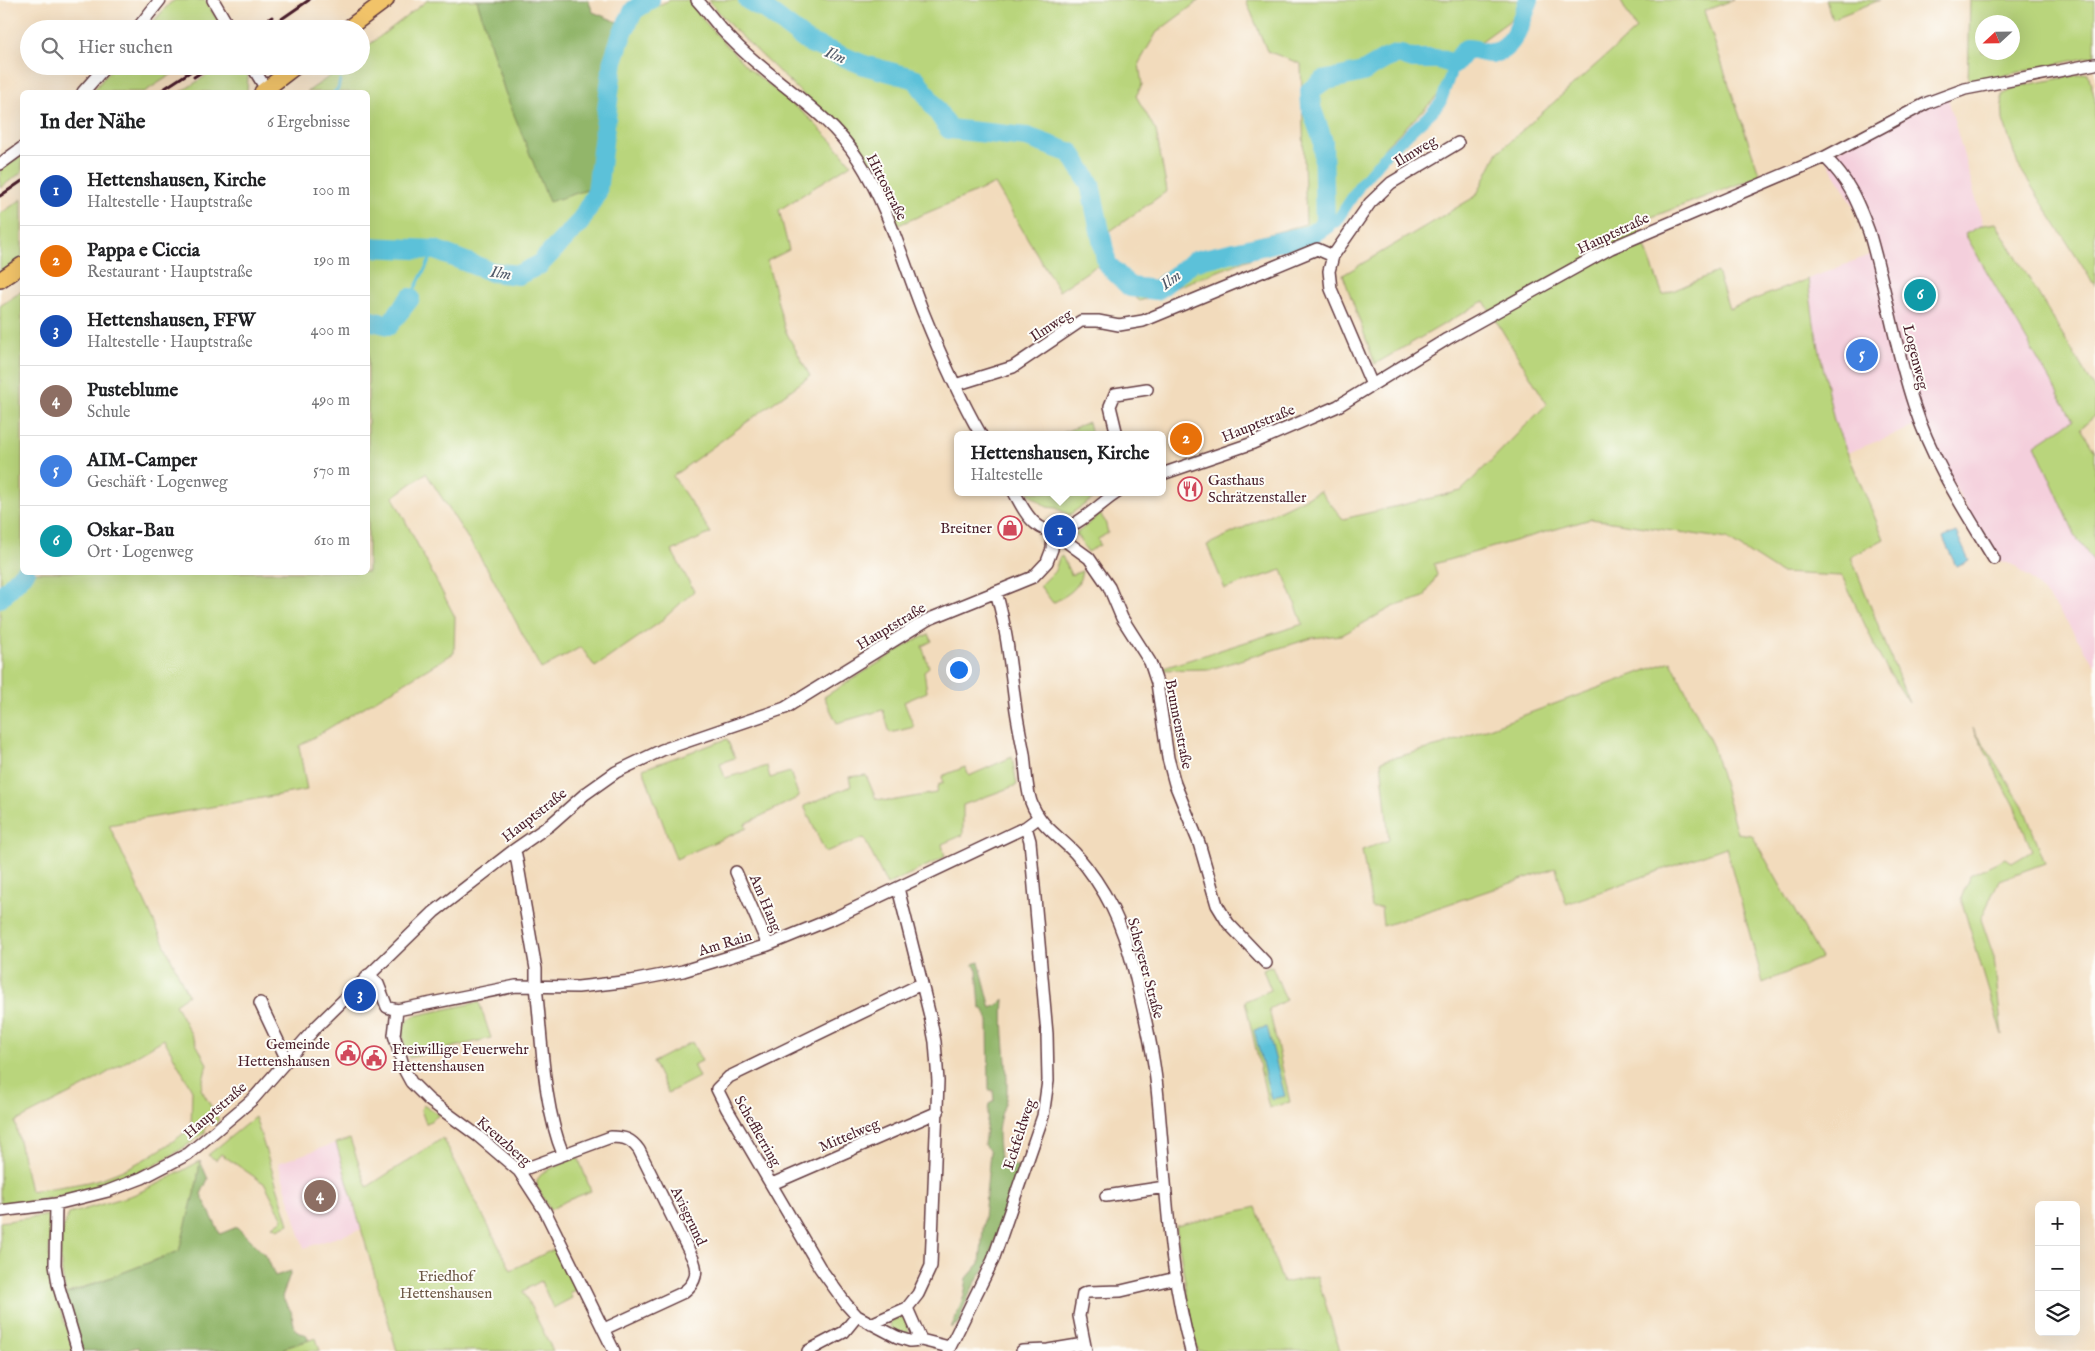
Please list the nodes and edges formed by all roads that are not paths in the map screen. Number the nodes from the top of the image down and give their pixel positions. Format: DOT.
graph roads {
  1 [pos="160,0"];
  2 [pos="213,0"];
  3 [pos="386,0"];
  4 [pos="697,0"];
  5 [pos="143,20"];
  6 [pos="225,20"];
  7 [pos="359,20"];
  8 [pos="2095,64"];
  9 [pos="98,75"];
  10 [pos="256,75"];
  11 [pos="284,75"];
  12 [pos="84,90"];
  13 [pos="264,90"];
  14 [pos="265,90"];
  15 [pos="1458,143"];
  16 [pos="20,149"];
  17 [pos="1825,158"];
  18 [pos="0,164"];
  19 [pos="1333,256"];
  20 [pos="20,266"];
  21 [pos="0,280"];
  22 [pos="955,385"];
  23 [pos="1372,385"];
  24 [pos="1147,389"];
  25 [pos="979,431"];
  26 [pos="1116,431"];
  27 [pos="1166,473"];
  28 [pos="1016,496"];
  29 [pos="1112,496"];
  30 [pos="1053,532"];
  31 [pos="1994,559"];
  32 [pos="996,592"];
  33 [pos="1038,818"];
  34 [pos="1026,827"];
  35 [pos="514,850"];
  36 [pos="736,872"];
  37 [pos="898,888"];
  38 [pos="768,945"];
  39 [pos="1266,963"];
  40 [pos="368,975"];
  41 [pos="921,984"];
  42 [pos="536,986"];
  43 [pos="260,1003"];
  44 [pos="396,1010"];
  45 [pos="287,1060"];
  46 [pos="938,1112"];
  47 [pos="563,1154"];
  48 [pos="519,1171"];
  49 [pos="772,1184"];
  50 [pos="1165,1187"];
  51 [pos="1106,1196"];
  52 [pos="56,1204"];
  53 [pos="0,1211"];
  54 [pos="1176,1278"];
  55 [pos="907,1308"];
  56 [pos="857,1316"];
  57 [pos="871,1324"];
  58 [pos="604,1329"];
  59 [pos="921,1340"];
  60 [pos="1085,1348"];
  61 [pos="949,1349"];
  62 [pos="78,1351"];
  63 [pos="614,1351"];
  64 [pos="808,1351"];
  65 [pos="1022,1351"];
  66 [pos="1191,1351"];
  1 -- 5 [label="street"];
  2 -- 6 [label="street"];
  3 -- 7 [label="main road"];
  4 -- 22 [label="street, Hittostraße"];
  8 -- 17 [label="street, Hauptstraße"];
  9 -- 12 [label="street"];
  10 -- 13 [label="street"];
  11 -- 14 [label="main road"];
  15 -- 19 [label="street, Ilmweg"];
  16 -- 18 [label="street"];
  17 -- 23 [label="street, Hauptstraße"];
  17 -- 31 [label="street, Logenweg"];
  19 -- 22 [label="street, Ilmweg"];
  19 -- 23 [label="street, Ilmweg"];
  20 -- 21 [label="main road"];
  22 -- 25 [label="street, Hittostraße"];
  23 -- 27 [label="street, Hauptstraße"];
  24 -- 26 [label="street"];
  28 -- 30 [label="street"];
  29 -- 30 [label="street"];
  30 -- 32 [label="street, Hauptstraße"];
  30 -- 39 [label="street, Brunnenstraße"];
  32 -- 33 [label="street, Scheyerer Straße"];
  32 -- 35 [label="street, Hauptstraße"];
  33 -- 34 [label="street, Am Rain"];
  33 -- 50 [label="street, Scheyerer Straße"];
  34 -- 37 [label="street, Am Rain"];
  34 -- 61 [label="street, Eckfeldweg"];
  35 -- 40 [label="street, Hauptstraße"];
  35 -- 42 [label="street"];
  36 -- 38 [label="street, Am Hang"];
  37 -- 38 [label="street, Am Rain"];
  37 -- 41 [label="street"];
  38 -- 42 [label="street, Am Rain"];
  40 -- 44 [label="street"];
  40 -- 45 [label="street, Hauptstraße"];
  41 -- 46 [label="street"];
  41 -- 49 [label="street, Schefflerring"];
  42 -- 44 [label="street, Am Rain"];
  42 -- 47 [label="street"];
  43 -- 45 [label="street"];
  44 -- 48 [label="street, Kreuzberg"];
  45 -- 52 [label="street, Hauptstraße"];
  46 -- 49 [label="street, Mittelweg"];
  46 -- 55 [label="street"];
  47 -- 48 [label="street, Avisgrund"];
  47 -- 58 [label="street, Avisgrund"];
  48 -- 58 [label="street, Kreuzberg"];
  49 -- 56 [label="street, Schefflerring"];
  50 -- 51 [label="street"];
  50 -- 54 [label="street, Scheyerer Straße"];
  52 -- 53 [label="street, Hauptstraße"];
  52 -- 62 [label="street"];
  54 -- 60 [label="street"];
  54 -- 66 [label="street, Scheyerer Straße"];
  55 -- 57 [label="street"];
  55 -- 59 [label="street"];
  56 -- 57 [label="street, Schefflerring"];
  56 -- 64 [label="street"];
  57 -- 59 [label="street, Schefflerring"];
  58 -- 63 [label="street, Kreuzberg"];
  59 -- 61 [label="street, Schefflerring"];
  60 -- 65 [label="street"];
}
